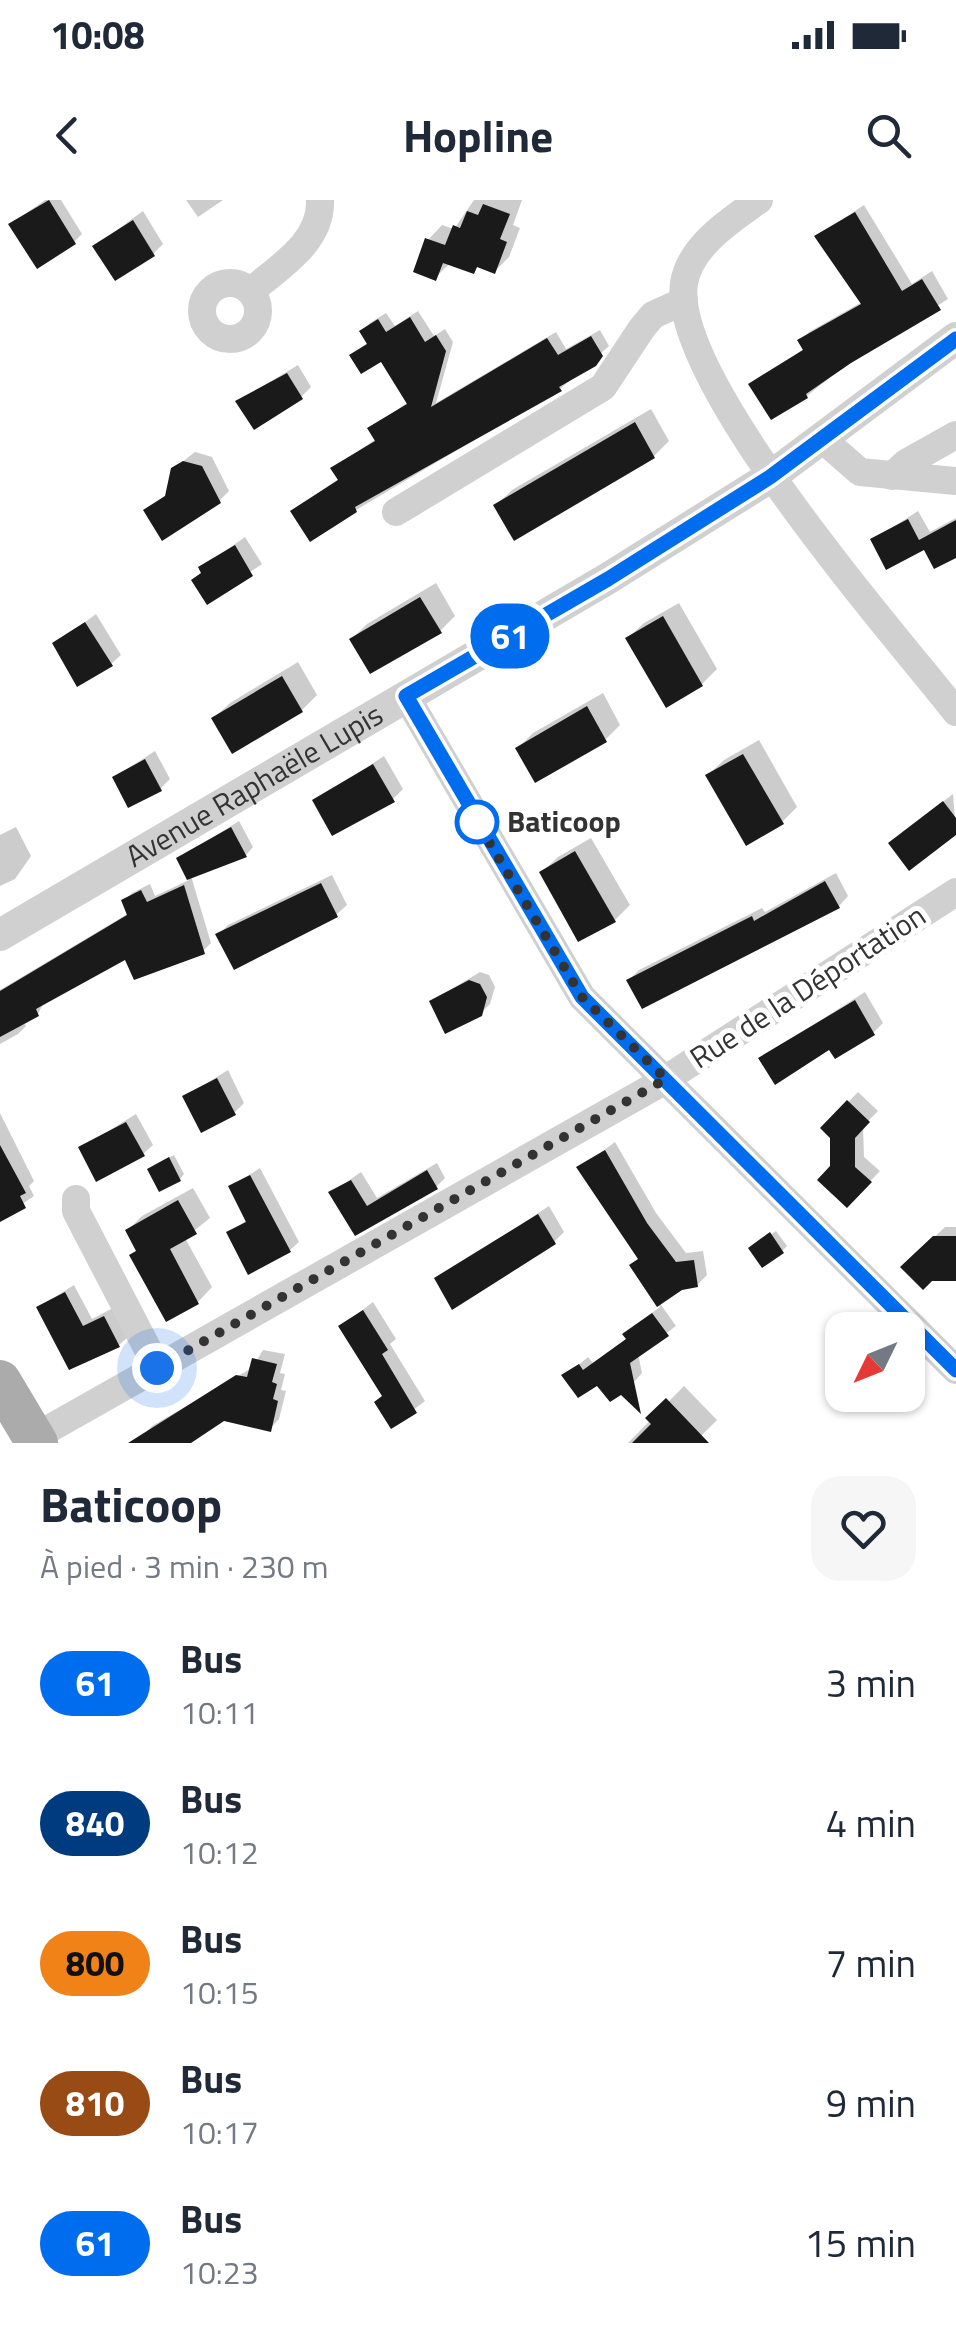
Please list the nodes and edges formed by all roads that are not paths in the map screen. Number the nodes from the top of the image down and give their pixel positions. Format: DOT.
graph roads {
  1 [pos="320,200"];
  2 [pos="759,200"];
  3 [pos="251,291"];
  4 [pos="684,301"];
  5 [pos="956,338"];
  6 [pos="956,435"];
  7 [pos="820,438"];
  8 [pos="892,476"];
  9 [pos="770,477"];
  10 [pos="956,482"];
  11 [pos="396,512"];
  12 [pos="406,696"];
  13 [pos="956,712"];
  14 [pos="956,892"];
  15 [pos="0,935"];
  16 [pos="666,1079"];
  17 [pos="76,1200"];
  18 [pos="157,1368"];
  19 [pos="956,1370"];
  20 [pos="0,1381"];
  21 [pos="35,1440"];
  1 -- 3 [label="street"];
  2 -- 4 [label="street"];
  4 -- 9 [label="street"];
  4 -- 11 [label="street"];
  5 -- 7 [label="street, Avenue Raphaële Lupis"];
  6 -- 8 [label="street"];
  7 -- 8 [label="street"];
  7 -- 9 [label="street, Avenue Raphaële Lupis"];
  8 -- 10 [label="street"];
  9 -- 12 [label="street, Avenue Raphaële Lupis"];
  9 -- 13 [label="street"];
  12 -- 15 [label="street, Avenue Raphaële Lupis"];
  12 -- 16 [label="street"];
  14 -- 16 [label="street, Rue de la Déportation"];
  16 -- 18 [label="street, Rue de la Déportation"];
  16 -- 19 [label="street"];
  17 -- 18 [label="street"];
  18 -- 21 [label="street, Rue de la Déportation"];
  20 -- 21 [label="main road"];
}
